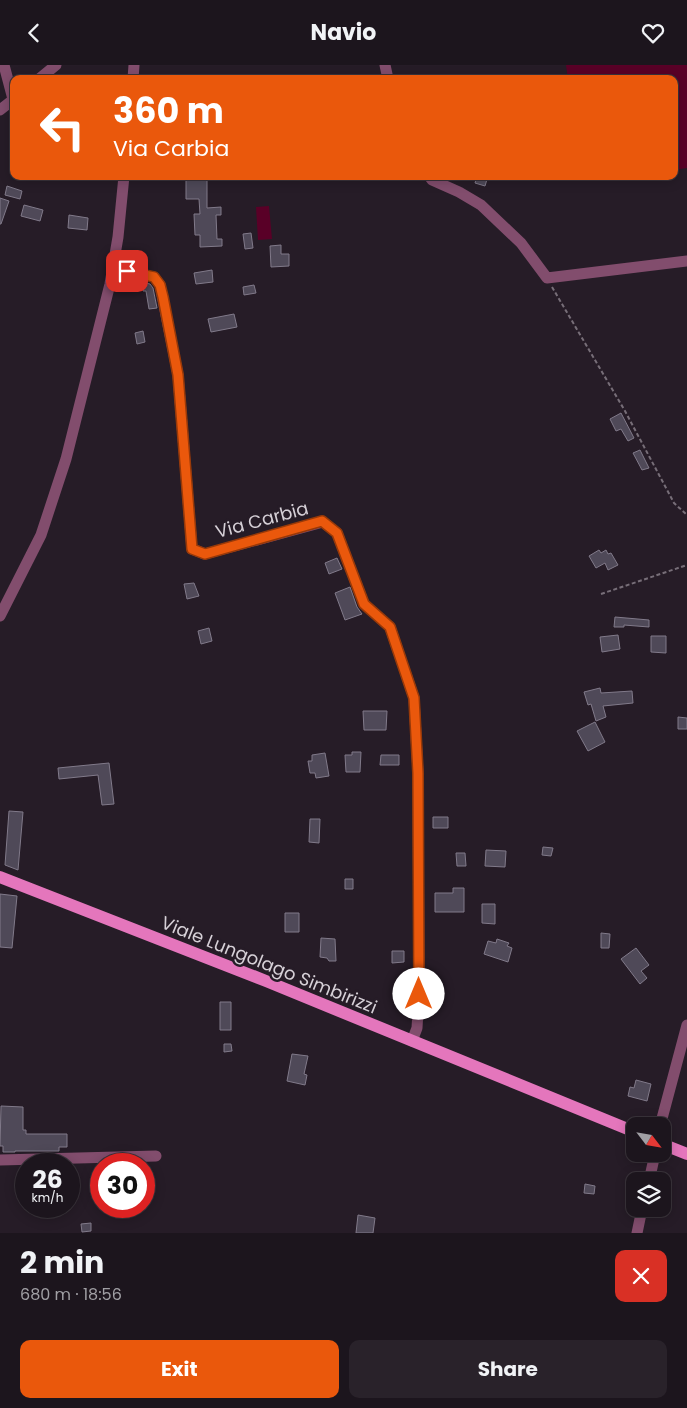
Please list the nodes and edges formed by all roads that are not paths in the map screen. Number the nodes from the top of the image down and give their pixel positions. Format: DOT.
graph roads {
  1 [pos="4,65"];
  2 [pos="56,65"];
  3 [pos="44,75"];
  4 [pos="10,88"];
  5 [pos="10,102"];
  6 [pos="0,110"];
  7 [pos="124,180"];
  8 [pos="432,180"];
  9 [pos="687,261"];
  10 [pos="113,268"];
  11 [pos="0,615"];
  12 [pos="0,877"];
  13 [pos="687,1025"];
  14 [pos="412,1041"];
  15 [pos="662,1117"];
  16 [pos="626,1129"];
  17 [pos="671,1148"];
  18 [pos="687,1154"];
  19 [pos="156,1157"];
  20 [pos="0,1160"];
  21 [pos="640,1217"];
  22 [pos="637,1233"];
  1 -- 4 [label="street"];
  2 -- 3 [label="street"];
  5 -- 6 [label="street"];
  7 -- 10 [label="street"];
  8 -- 9 [label="street"];
  10 -- 11 [label="street"];
  10 -- 14 [label="street, Via Carbia"];
  12 -- 14 [label="main road, Viale Lungolago Simbirizzi"];
  13 -- 15 [label="street"];
  14 -- 16 [label="main road, Viale Lungolago Simbirizzi"];
  17 -- 18 [label="main road"];
  19 -- 20 [label="street"];
  21 -- 22 [label="street"];
}
